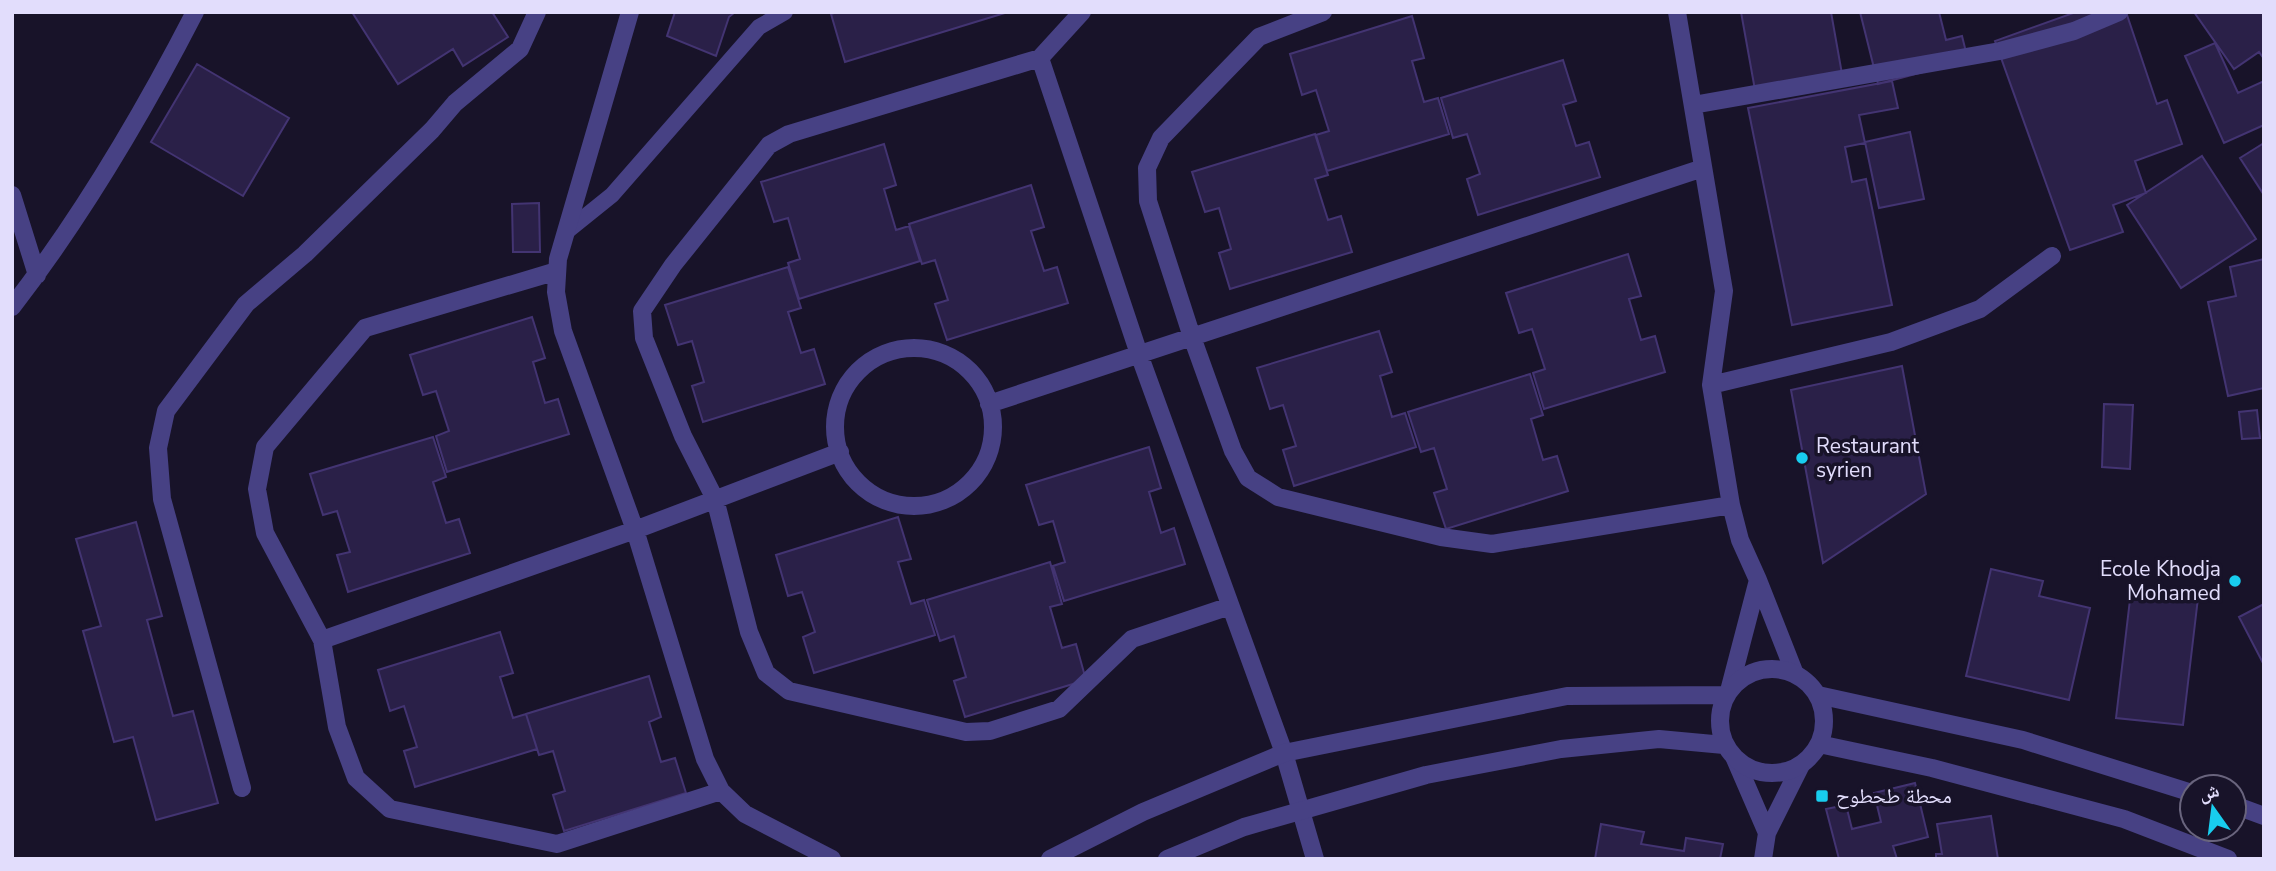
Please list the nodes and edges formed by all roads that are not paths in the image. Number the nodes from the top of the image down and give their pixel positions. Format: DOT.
graph roads {
  1 [pos="195,12"];
  2 [pos="537,12"];
  3 [pos="630,12"];
  4 [pos="785,12"];
  5 [pos="1082,12"];
  6 [pos="1323,12"];
  7 [pos="1677,12"];
  8 [pos="2069,12"];
  9 [pos="2119,12"];
  10 [pos="2074,31"];
  11 [pos="1040,58"];
  12 [pos="1693,104"];
  13 [pos="1703,168"];
  14 [pos="12,195"];
  15 [pos="566,232"];
  16 [pos="2052,256"];
  17 [pos="557,271"];
  18 [pos="37,275"];
  19 [pos="12,307"];
  20 [pos="1192,337"];
  21 [pos="1139,354"];
  22 [pos="1711,385"];
  23 [pos="989,404"];
  24 [pos="840,452"];
  25 [pos="715,499"];
  26 [pos="1731,505"];
  27 [pos="635,530"];
  28 [pos="1758,580"];
  29 [pos="1230,606"];
  30 [pos="322,640"];
  31 [pos="1795,674"];
  32 [pos="1728,693"];
  33 [pos="1818,695"];
  34 [pos="1819,744"];
  35 [pos="1730,752"];
  36 [pos="1284,753"];
  37 [pos="1801,765"];
  38 [pos="242,788"];
  39 [pos="2178,789"];
  40 [pos="721,791"];
  41 [pos="1299,810"];
  42 [pos="1767,833"];
  43 [pos="832,859"];
  44 [pos="1050,859"];
  45 [pos="1167,859"];
  46 [pos="1315,859"];
  47 [pos="1763,859"];
  48 [pos="2228,859"];
  1 -- 18 [label="street"];
  2 -- 38 [label="street"];
  3 -- 15 [label="street"];
  4 -- 15 [label="lane"];
  5 -- 11 [label="street"];
  6 -- 20 [label="street"];
  7 -- 12 [label="street"];
  8 -- 10 [label="street"];
  9 -- 10 [label="street"];
  10 -- 12 [label="street"];
  11 -- 21 [label="street"];
  11 -- 25 [label="street"];
  12 -- 13 [label="street"];
  13 -- 20 [label="street"];
  13 -- 22 [label="street"];
  14 -- 18 [label="street"];
  15 -- 17 [label="street"];
  16 -- 22 [label="street"];
  17 -- 27 [label="street"];
  17 -- 30 [label="street"];
  18 -- 19 [label="street"];
  20 -- 21 [label="street"];
  20 -- 26 [label="street"];
  21 -- 23 [label="street"];
  21 -- 29 [label="street"];
  22 -- 26 [label="street"];
  23 -- 24 [label="street"];
  23 -- 24 [label="street"];
  24 -- 25 [label="street"];
  25 -- 27 [label="street"];
  25 -- 29 [label="street"];
  26 -- 28 [label="street"];
  27 -- 30 [label="street"];
  27 -- 40 [label="street"];
  28 -- 31 [label="street"];
  28 -- 32 [label="street"];
  29 -- 36 [label="street"];
  30 -- 40 [label="street"];
  31 -- 32 [label="street"];
  31 -- 33 [label="street"];
  32 -- 35 [label="street"];
  32 -- 36 [label="street"];
  33 -- 34 [label="street"];
  33 -- 39 [label="street"];
  34 -- 37 [label="street"];
  34 -- 48 [label="street"];
  35 -- 37 [label="street"];
  35 -- 41 [label="street"];
  35 -- 42 [label="street"];
  36 -- 41 [label="street"];
  36 -- 44 [label="street"];
  37 -- 42 [label="street"];
  40 -- 43 [label="street"];
  41 -- 45 [label="street"];
  41 -- 46 [label="street"];
  42 -- 47 [label="street"];
}
